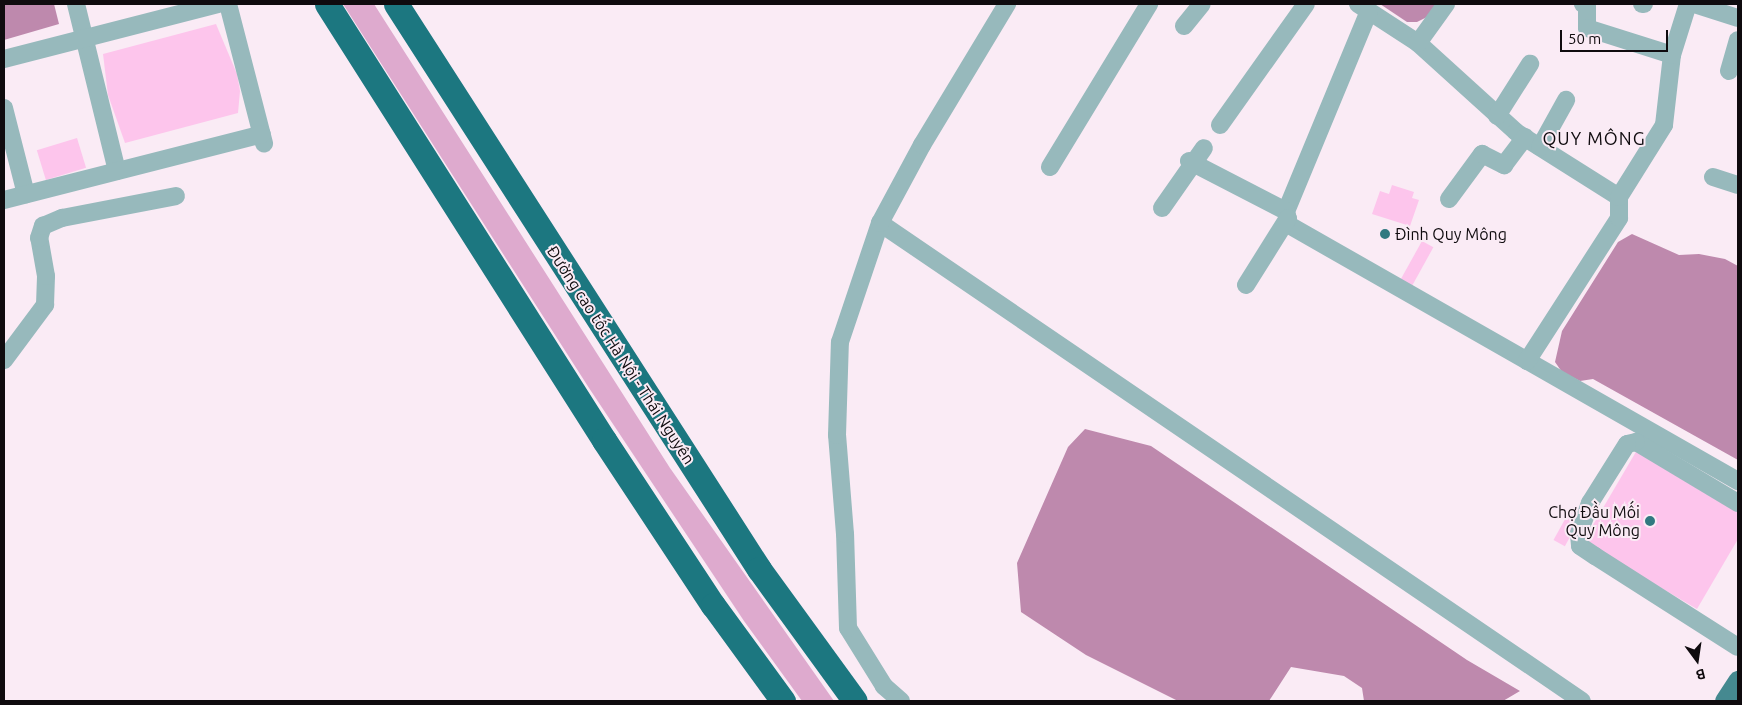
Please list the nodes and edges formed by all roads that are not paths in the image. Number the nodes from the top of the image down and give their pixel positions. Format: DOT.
graph roads {
  1 [pos="76,4"];
  2 [pos="218,4"];
  3 [pos="228,4"];
  4 [pos="327,4"];
  5 [pos="396,4"];
  6 [pos="1007,4"];
  7 [pos="1149,4"];
  8 [pos="1202,4"];
  9 [pos="1306,4"];
  10 [pos="1446,4"];
  11 [pos="1586,4"];
  12 [pos="1688,4"];
  13 [pos="1694,4"];
  14 [pos="1363,7"];
  15 [pos="1738,18"];
  16 [pos="1184,26"];
  17 [pos="85,38"];
  18 [pos="1738,40"];
  19 [pos="1418,43"];
  20 [pos="1672,55"];
  21 [pos="4,60"];
  22 [pos="1530,64"];
  23 [pos="1729,71"];
  24 [pos="1566,100"];
  25 [pos="4,108"];
  26 [pos="1498,116"];
  27 [pos="1220,125"];
  28 [pos="1525,136"];
  29 [pos="1540,147"];
  30 [pos="1204,148"];
  31 [pos="1192,162"];
  32 [pos="1050,167"];
  33 [pos="117,171"];
  34 [pos="1713,177"];
  35 [pos="1738,185"];
  36 [pos="26,194"];
  37 [pos="176,196"];
  38 [pos="1619,197"];
  39 [pos="1449,199"];
  40 [pos="4,200"];
  41 [pos="1162,208"];
  42 [pos="1287,214"];
  43 [pos="880,223"];
  44 [pos="1246,285"];
  45 [pos="4,360"];
  46 [pos="1526,361"];
  47 [pos="1738,481"];
  48 [pos="1738,504"];
  49 [pos="1738,647"];
  50 [pos="1738,682"];
  51 [pos="783,701"];
  52 [pos="855,701"];
  53 [pos="901,701"];
  54 [pos="1582,701"];
  55 [pos="1725,701"];
  1 -- 17 [label="street"];
  2 -- 17 [label="street"];
  3 -- 33 [label="street"];
  4 -- 51 [label="highway"];
  5 -- 52 [label="highway, Đường cao tốc Hà Nội - Thái Nguyên"];
  6 -- 43 [label="street"];
  7 -- 32 [label="street"];
  8 -- 16 [label="street"];
  9 -- 27 [label="street"];
  10 -- 19 [label="street"];
  11 -- 20 [label="street"];
  12 -- 20 [label="street"];
  13 -- 15 [label="street"];
  14 -- 19 [label="street"];
  14 -- 42 [label="street"];
  17 -- 21 [label="street"];
  17 -- 33 [label="street"];
  18 -- 23 [label="street"];
  19 -- 26 [label="street"];
  20 -- 38 [label="street"];
  22 -- 26 [label="street"];
  24 -- 29 [label="street"];
  25 -- 36 [label="street"];
  26 -- 28 [label="street"];
  28 -- 29 [label="street"];
  28 -- 39 [label="street"];
  29 -- 38 [label="street"];
  30 -- 31 [label="street"];
  31 -- 41 [label="street"];
  31 -- 42 [label="street"];
  33 -- 36 [label="street"];
  34 -- 35 [label="street"];
  36 -- 40 [label="street"];
  37 -- 45 [label="street"];
  38 -- 46 [label="street"];
  42 -- 44 [label="street"];
  42 -- 46 [label="street"];
  43 -- 53 [label="street"];
  43 -- 54 [label="street"];
  46 -- 47 [label="street"];
  48 -- 49 [label="street"];
  50 -- 55 [label="main road"];
}
